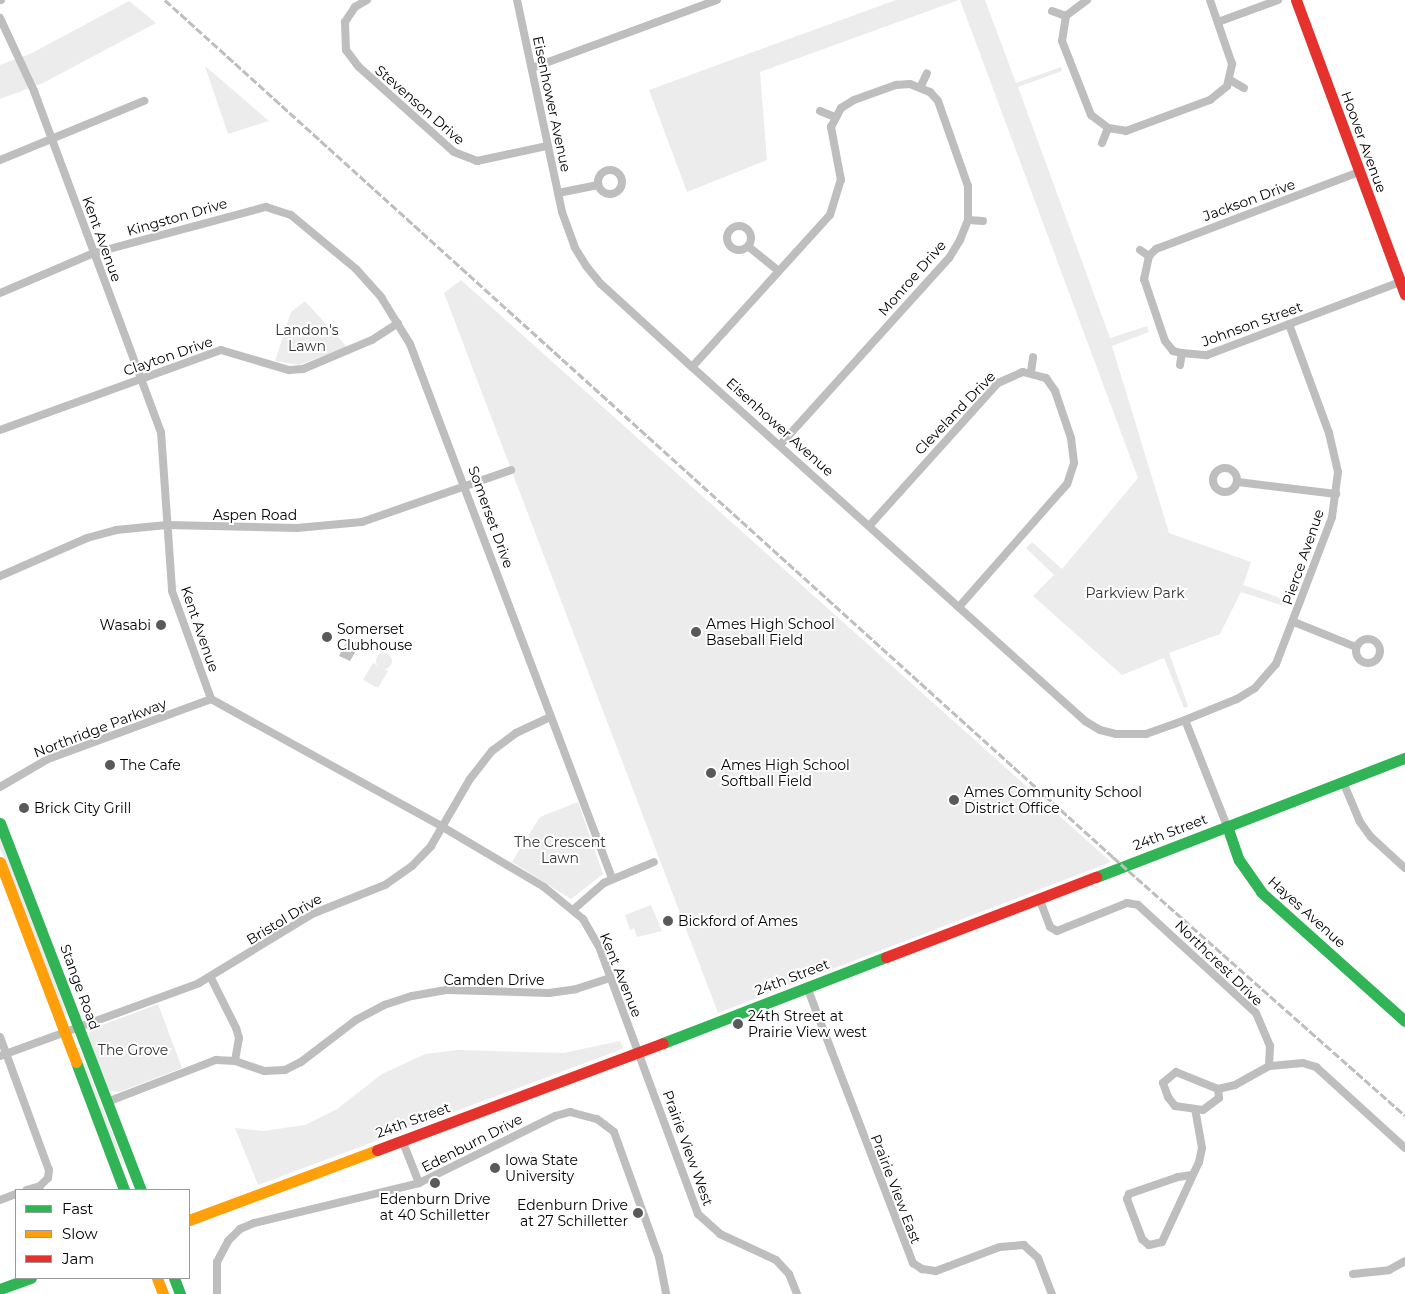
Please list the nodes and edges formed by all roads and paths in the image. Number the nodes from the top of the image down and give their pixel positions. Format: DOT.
graph roads {
  1 [pos="367,0"];
  2 [pos="517,0"];
  3 [pos="717,0"];
  4 [pos="1087,0"];
  5 [pos="1210,0"];
  6 [pos="1278,0"];
  7 [pos="1296,0"];
  8 [pos="1052,11"];
  9 [pos="1066,16"];
  10 [pos="0,18"];
  11 [pos="1218,22"];
  12 [pos="532,68"];
  13 [pos="927,73"];
  14 [pos="1230,80"];
  15 [pos="921,86"];
  16 [pos="1244,88"];
  17 [pos="144,101"];
  18 [pos="820,111"];
  19 [pos="835,117"];
  20 [pos="1108,128"];
  21 [pos="52,140"];
  22 [pos="1102,142"];
  23 [pos="547,146"];
  24 [pos="0,160"];
  25 [pos="1359,172"];
  26 [pos="598,185"];
  27 [pos="558,193"];
  28 [pos="279,208"];
  29 [pos="968,220"];
  30 [pos="983,221"];
  31 [pos="749,247"];
  32 [pos="1140,250"];
  33 [pos="94,253"];
  34 [pos="1150,256"];
  35 [pos="779,271"];
  36 [pos="1402,281"];
  37 [pos="0,293"];
  38 [pos="1405,295"];
  39 [pos="398,322"];
  40 [pos="1289,324"];
  41 [pos="1182,354"];
  42 [pos="1033,357"];
  43 [pos="1180,365"];
  44 [pos="692,367"];
  45 [pos="1031,372"];
  46 [pos="141,379"];
  47 [pos="0,430"];
  48 [pos="781,444"];
  49 [pos="511,470"];
  50 [pos="1238,482"];
  51 [pos="466,486"];
  52 [pos="1336,494"];
  53 [pos="167,525"];
  54 [pos="870,525"];
  55 [pos="0,576"];
  56 [pos="959,607"];
  57 [pos="1294,622"];
  58 [pos="1356,647"];
  59 [pos="211,700"];
  60 [pos="551,717"];
  61 [pos="1185,720"];
  62 [pos="1405,758"];
  63 [pos="1343,782"];
  64 [pos="0,787"];
  65 [pos="0,823"];
  66 [pos="441,826"];
  67 [pos="1227,826"];
  68 [pos="0,862"];
  69 [pos="654,862"];
  70 [pos="1405,868"];
  71 [pos="612,878"];
  72 [pos="1039,898"];
  73 [pos="574,909"];
  74 [pos="211,978"];
  75 [pos="609,978"];
  76 [pos="807,987"];
  77 [pos="1405,1021"];
  78 [pos="79,1028"];
  79 [pos="65,1034"];
  80 [pos="0,1037"];
  81 [pos="638,1052"];
  82 [pos="3,1055"];
  83 [pos="235,1061"];
  84 [pos="1269,1066"];
  85 [pos="1218,1089"];
  86 [pos="108,1102"];
  87 [pos="1195,1110"];
  88 [pos="402,1140"];
  89 [pos="1405,1148"];
  90 [pos="1192,1175"];
  91 [pos="419,1183"];
  92 [pos="30,1189"];
  93 [pos="124,1189"];
  94 [pos="141,1189"];
  95 [pos="15,1194"];
  96 [pos="0,1200"];
  97 [pos="190,1220"];
  98 [pos="1405,1261"];
  99 [pos="1353,1274"];
  100 [pos="28,1279"];
  101 [pos="157,1279"];
  102 [pos="174,1279"];
  103 [pos="0,1289"];
  104 [pos="163,1294"];
  105 [pos="180,1294"];
  106 [pos="217,1294"];
  107 [pos="666,1294"];
  108 [pos="797,1294"];
  109 [pos="1052,1294"];
  1 -- 23 [label="street, Stevenson Drive"];
  2 -- 12 [label="street, Eisenhower Avenue"];
  3 -- 12 [label="street"];
  4 -- 9 [label="street"];
  5 -- 11 [label="street"];
  6 -- 11 [label="street"];
  7 -- 25 [label="main road, Hoover Avenue"];
  8 -- 9 [label="street"];
  9 -- 20 [label="street"];
  10 -- 21 [label="street, Kent Avenue"];
  11 -- 14 [label="street"];
  12 -- 23 [label="street, Eisenhower Avenue"];
  13 -- 15 [label="street"];
  14 -- 16 [label="street"];
  14 -- 20 [label="street"];
  15 -- 19 [label="street"];
  15 -- 29 [label="street, Monroe Drive"];
  17 -- 21 [label="street"];
  18 -- 19 [label="street"];
  19 -- 35 [label="street"];
  20 -- 22 [label="street"];
  21 -- 24 [label="street"];
  21 -- 33 [label="street, Kent Avenue"];
  23 -- 27 [label="street, Eisenhower Avenue"];
  25 -- 34 [label="street, Jackson Drive"];
  25 -- 36 [label="main road, Hoover Avenue"];
  26 -- 27 [label="street"];
  27 -- 44 [label="street, Eisenhower Avenue"];
  28 -- 33 [label="street, Kingston Drive"];
  28 -- 39 [label="street, Somerset Drive"];
  29 -- 30 [label="street"];
  29 -- 48 [label="street, Monroe Drive"];
  31 -- 35 [label="street"];
  32 -- 34 [label="street"];
  33 -- 37 [label="street, Kingston Drive"];
  33 -- 46 [label="street, Kent Avenue"];
  34 -- 41 [label="street"];
  35 -- 44 [label="street"];
  36 -- 38 [label="main road, Hoover Avenue"];
  36 -- 40 [label="street, Johnson Street"];
  39 -- 46 [label="street, Clayton Drive"];
  39 -- 51 [label="street, Somerset Drive"];
  40 -- 41 [label="street, Johnson Street"];
  40 -- 52 [label="street, Pierce Avenue"];
  41 -- 43 [label="street"];
  42 -- 45 [label="street"];
  44 -- 48 [label="street, Eisenhower Avenue"];
  45 -- 54 [label="street, Cleveland Drive"];
  45 -- 56 [label="street"];
  46 -- 47 [label="street, Clayton Drive"];
  46 -- 53 [label="street, Kent Avenue"];
  48 -- 54 [label="street, Eisenhower Avenue"];
  49 -- 51 [label="street, Aspen Road"];
  50 -- 52 [label="street"];
  51 -- 53 [label="street, Aspen Road"];
  51 -- 60 [label="street, Somerset Drive"];
  52 -- 57 [label="street, Pierce Avenue"];
  53 -- 55 [label="street, Aspen Road"];
  53 -- 59 [label="street, Kent Avenue"];
  54 -- 56 [label="street, Eisenhower Avenue"];
  56 -- 61 [label="street, Eisenhower Avenue"];
  57 -- 58 [label="street"];
  57 -- 61 [label="street, Pierce Avenue"];
  59 -- 64 [label="street, Northridge Parkway"];
  59 -- 66 [label="street, Kent Avenue"];
  60 -- 66 [label="street, Bristol Drive"];
  60 -- 71 [label="street, Somerset Drive"];
  61 -- 67 [label="street, Hayes Avenue"];
  62 -- 63 [label="main road, 24th Street"];
  63 -- 67 [label="main road, 24th Street"];
  63 -- 70 [label="street"];
  65 -- 78 [label="main road, Stange Road"];
  66 -- 73 [label="street, Kent Avenue"];
  66 -- 74 [label="street, Bristol Drive"];
  67 -- 72 [label="main road, 24th Street"];
  67 -- 77 [label="main road, Hayes Avenue"];
  68 -- 79 [label="main road"];
  69 -- 71 [label="street"];
  71 -- 73 [label="street"];
  72 -- 76 [label="main road, 24th Street"];
  72 -- 84 [label="street, Northcrest Drive"];
  73 -- 75 [label="street, Kent Avenue"];
  74 -- 78 [label="street, Bristol Drive"];
  74 -- 83 [label="street"];
  75 -- 81 [label="street, Kent Avenue"];
  75 -- 83 [label="street, Camden Drive"];
  76 -- 81 [label="main road, 24th Street"];
  76 -- 109 [label="street, Prairie View East"];
  78 -- 79 [label="street, Bristol Drive"];
  78 -- 86 [label="main road, Stange Road"];
  79 -- 82 [label="street, Bristol Drive"];
  79 -- 93 [label="main road"];
  80 -- 82 [label="street"];
  81 -- 88 [label="main road, 24th Street"];
  81 -- 108 [label="street, Prairie View West"];
  82 -- 92 [label="street"];
  83 -- 86 [label="street, Camden Drive"];
  84 -- 85 [label="street"];
  84 -- 89 [label="street"];
  85 -- 87 [label="street"];
  85 -- 87 [label="street"];
  86 -- 94 [label="main road, Stange Road"];
  87 -- 90 [label="street"];
  88 -- 91 [label="street"];
  88 -- 97 [label="main road, 24th Street"];
  90 -- 90 [label="street"];
  91 -- 106 [label="street, Edenburn Drive"];
  91 -- 107 [label="street, Edenburn Drive"];
  95 -- 96 [label="street"];
  98 -- 99 [label="street"];
  100 -- 103 [label="main road"];
  101 -- 104 [label="main road"];
  102 -- 105 [label="main road"];
}
